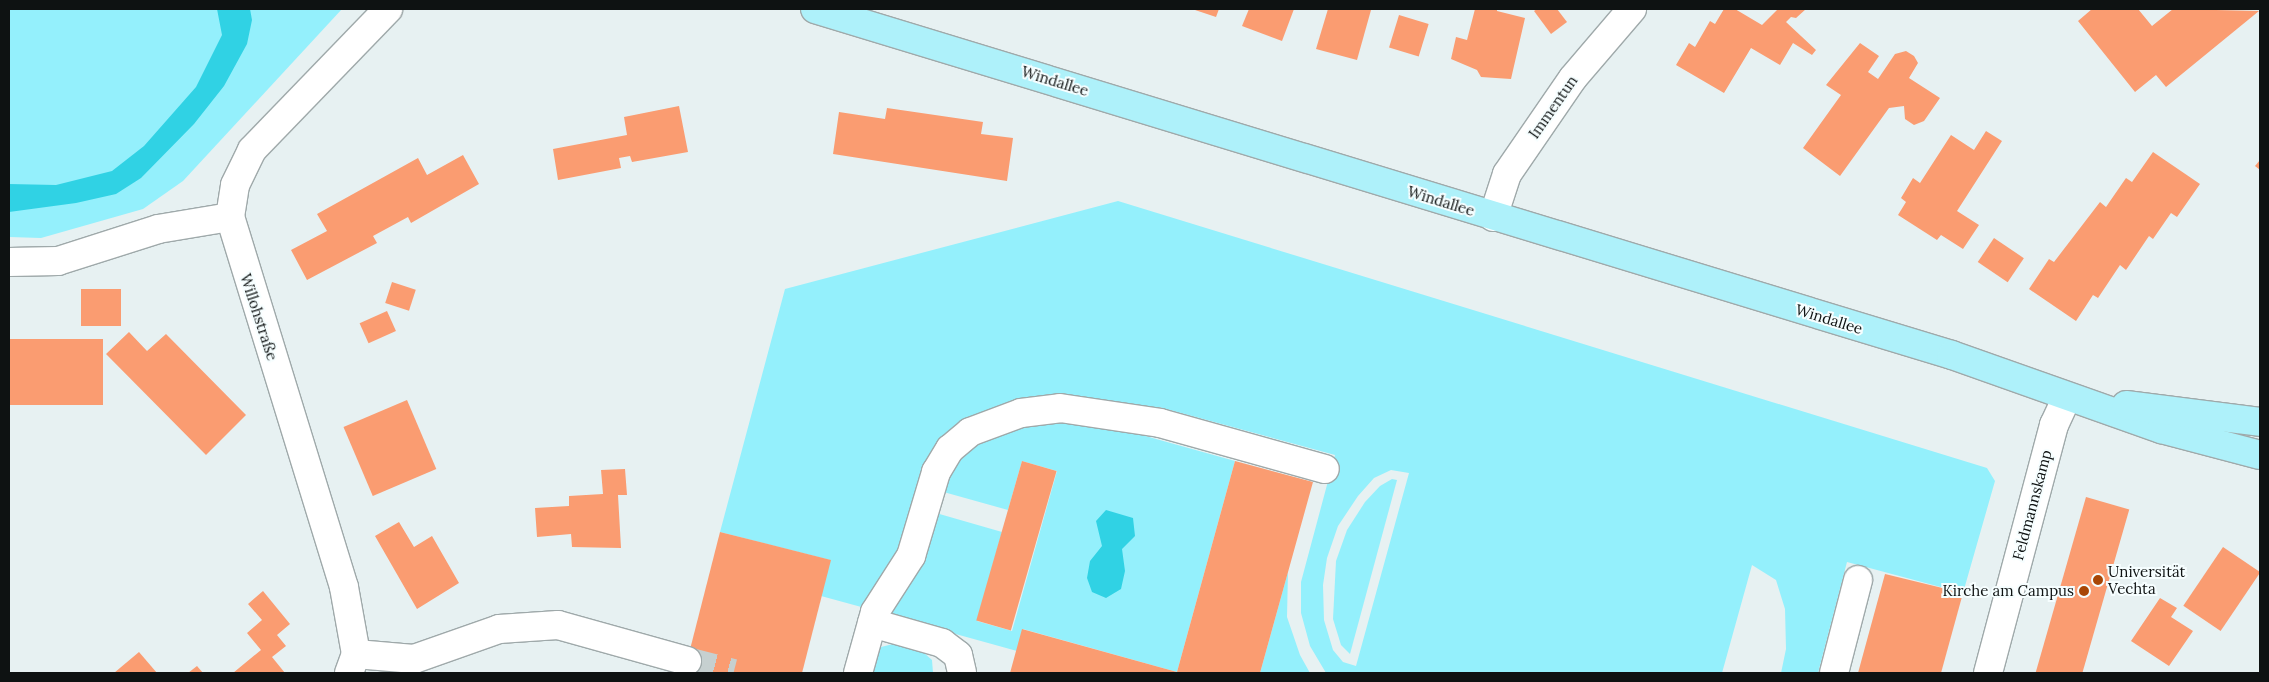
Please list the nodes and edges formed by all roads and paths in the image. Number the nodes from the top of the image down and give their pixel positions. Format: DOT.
graph roads {
  1 [pos="388,9"];
  2 [pos="815,9"];
  3 [pos="1632,9"];
  4 [pos="230,217"];
  5 [pos="1493,217"];
  6 [pos="9,262"];
  7 [pos="2067,397"];
  8 [pos="2260,422"];
  9 [pos="2260,455"];
  10 [pos="1325,469"];
  11 [pos="1858,580"];
  12 [pos="872,623"];
  13 [pos="687,661"];
  14 [pos="353,664"];
  15 [pos="858,673"];
  16 [pos="962,673"];
  17 [pos="1834,673"];
  18 [pos="1988,673"];
  1 -- 4 [label="street, Willohstraße"];
  2 -- 5 [label="main road, Windallee"];
  3 -- 5 [label="street, Immentun"];
  4 -- 6 [label="street"];
  4 -- 14 [label="street, Willohstraße"];
  5 -- 7 [label="main road, Windallee"];
  7 -- 8 [label="main road, Windallee"];
  7 -- 9 [label="main road, Windallee"];
  7 -- 18 [label="street, Feldmannskamp"];
  10 -- 12 [label="street"];
  11 -- 17 [label="street"];
  12 -- 15 [label="street"];
  12 -- 16 [label="street"];
  13 -- 14 [label="street"];
}
